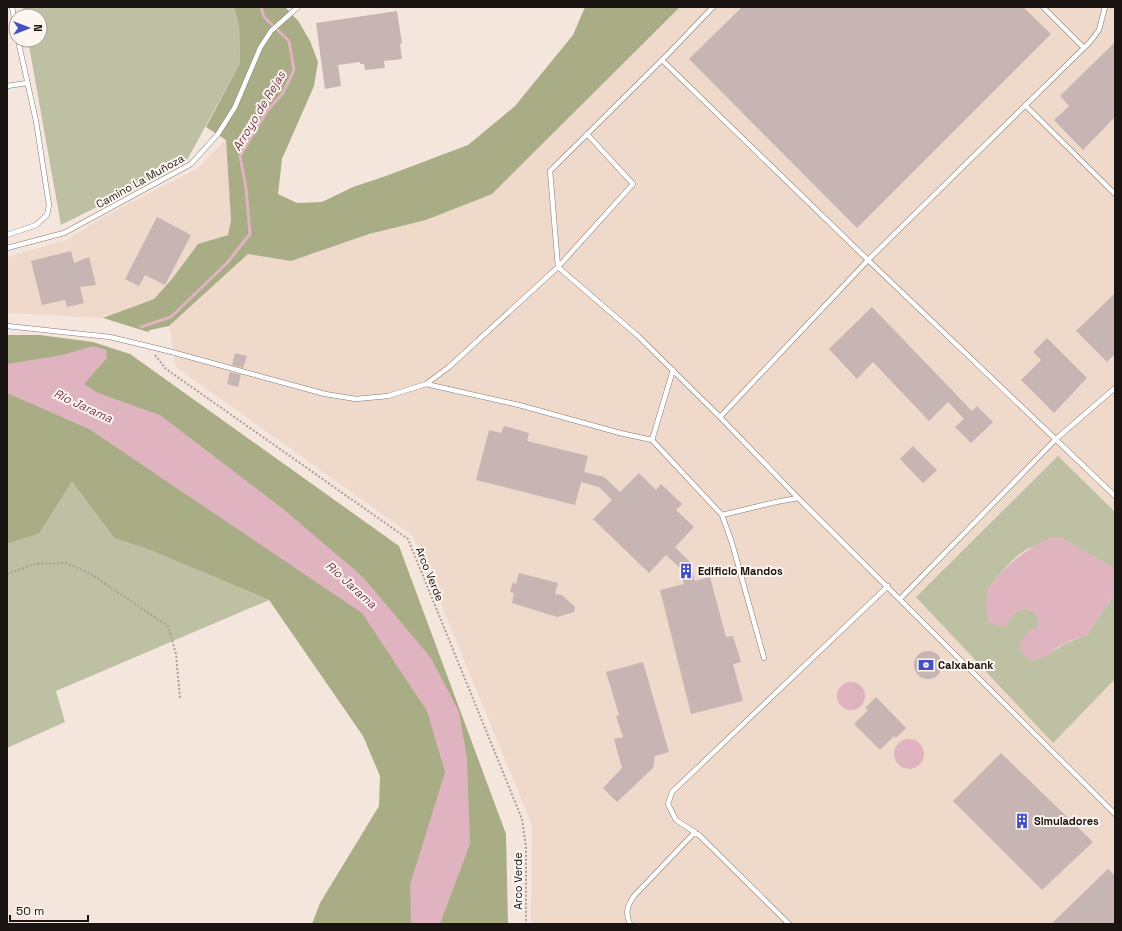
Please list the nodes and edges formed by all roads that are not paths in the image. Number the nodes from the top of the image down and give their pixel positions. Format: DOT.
graph roads {
  1 [pos="298,7"];
  2 [pos="713,7"];
  3 [pos="1043,7"];
  4 [pos="1105,7"];
  5 [pos="20,48"];
  6 [pos="1084,48"];
  7 [pos="662,60"];
  8 [pos="27,83"];
  9 [pos="7,86"];
  10 [pos="1025,105"];
  11 [pos="587,134"];
  12 [pos="1115,194"];
  13 [pos="7,235"];
  14 [pos="7,248"];
  15 [pos="868,260"];
  16 [pos="558,267"];
  17 [pos="7,326"];
  18 [pos="673,370"];
  19 [pos="426,384"];
  20 [pos="1115,388"];
  21 [pos="720,416"];
  22 [pos="1056,439"];
  23 [pos="652,440"];
  24 [pos="1115,496"];
  25 [pos="798,498"];
  26 [pos="722,515"];
  27 [pos="888,586"];
  28 [pos="900,598"];
  29 [pos="764,658"];
  30 [pos="1115,814"];
  31 [pos="695,832"];
  32 [pos="630,924"];
  33 [pos="788,924"];
  1 -- 14 [label="lane, Camino La Muñoza"];
  2 -- 7 [label="lane"];
  3 -- 6 [label="lane"];
  4 -- 6 [label="lane"];
  5 -- 8 [label="lane"];
  6 -- 10 [label="lane"];
  7 -- 11 [label="lane"];
  7 -- 15 [label="lane"];
  8 -- 9 [label="lane"];
  8 -- 13 [label="lane"];
  10 -- 12 [label="lane"];
  10 -- 15 [label="lane"];
  11 -- 16 [label="lane"];
  11 -- 16 [label="lane"];
  15 -- 21 [label="lane"];
  15 -- 22 [label="lane"];
  16 -- 18 [label="lane"];
  16 -- 19 [label="lane"];
  17 -- 19 [label="lane"];
  18 -- 21 [label="lane"];
  18 -- 23 [label="lane"];
  19 -- 23 [label="lane"];
  20 -- 22 [label="lane"];
  21 -- 25 [label="lane"];
  22 -- 24 [label="lane"];
  22 -- 28 [label="lane"];
  23 -- 26 [label="lane"];
  25 -- 26 [label="lane"];
  25 -- 27 [label="lane"];
  26 -- 29 [label="lane"];
  27 -- 28 [label="lane"];
  27 -- 31 [label="lane"];
  28 -- 30 [label="lane"];
  31 -- 32 [label="lane"];
  31 -- 33 [label="lane"];
}
